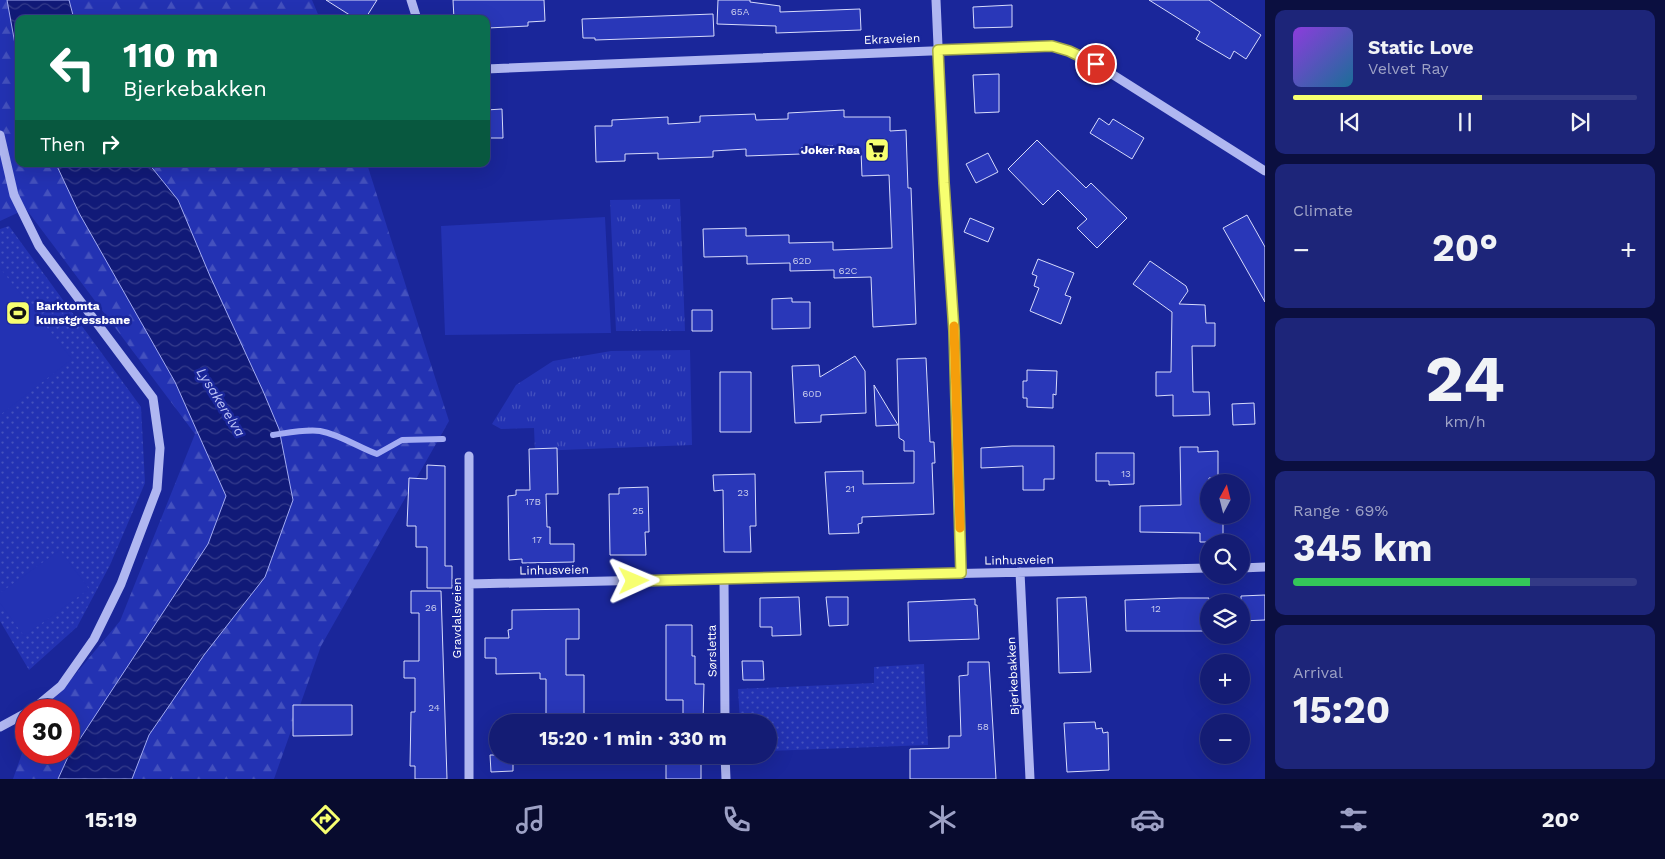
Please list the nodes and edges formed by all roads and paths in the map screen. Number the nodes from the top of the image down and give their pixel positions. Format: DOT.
graph roads {
  1 [pos="411,0"];
  2 [pos="936,0"];
  3 [pos="416,15"];
  4 [pos="938,50"];
  5 [pos="490,69"];
  6 [pos="0,135"];
  7 [pos="1265,171"];
  8 [pos="469,456"];
  9 [pos="1265,567"];
  10 [pos="1200,568"];
  11 [pos="1250,568"];
  12 [pos="1020,572"];
  13 [pos="961,573"];
  14 [pos="724,579"];
  15 [pos="469,584"];
  16 [pos="45,699"];
  17 [pos="725,714"];
  18 [pos="15,719"];
  19 [pos="0,727"];
  20 [pos="726,764"];
  21 [pos="469,779"];
  22 [pos="726,779"];
  23 [pos="1030,779"];
  1 -- 3 [label="street"];
  2 -- 4 [label="street"];
  4 -- 5 [label="street, Ekraveien"];
  4 -- 7 [label="street, Ekraveien"];
  4 -- 13 [label="street"];
  6 -- 16 [label="street"];
  8 -- 15 [label="street, Gravdalsveien"];
  9 -- 11 [label="street"];
  10 -- 12 [label="street, Linhusveien"];
  12 -- 13 [label="street, Linhusveien"];
  12 -- 23 [label="street, Bjerkebakken"];
  13 -- 14 [label="street, Linhusveien"];
  14 -- 15 [label="street, Linhusveien"];
  14 -- 17 [label="street, Sørsletta"];
  15 -- 21 [label="street, Gravdalsveien"];
  18 -- 19 [label="street"];
  20 -- 22 [label="street"];
}
